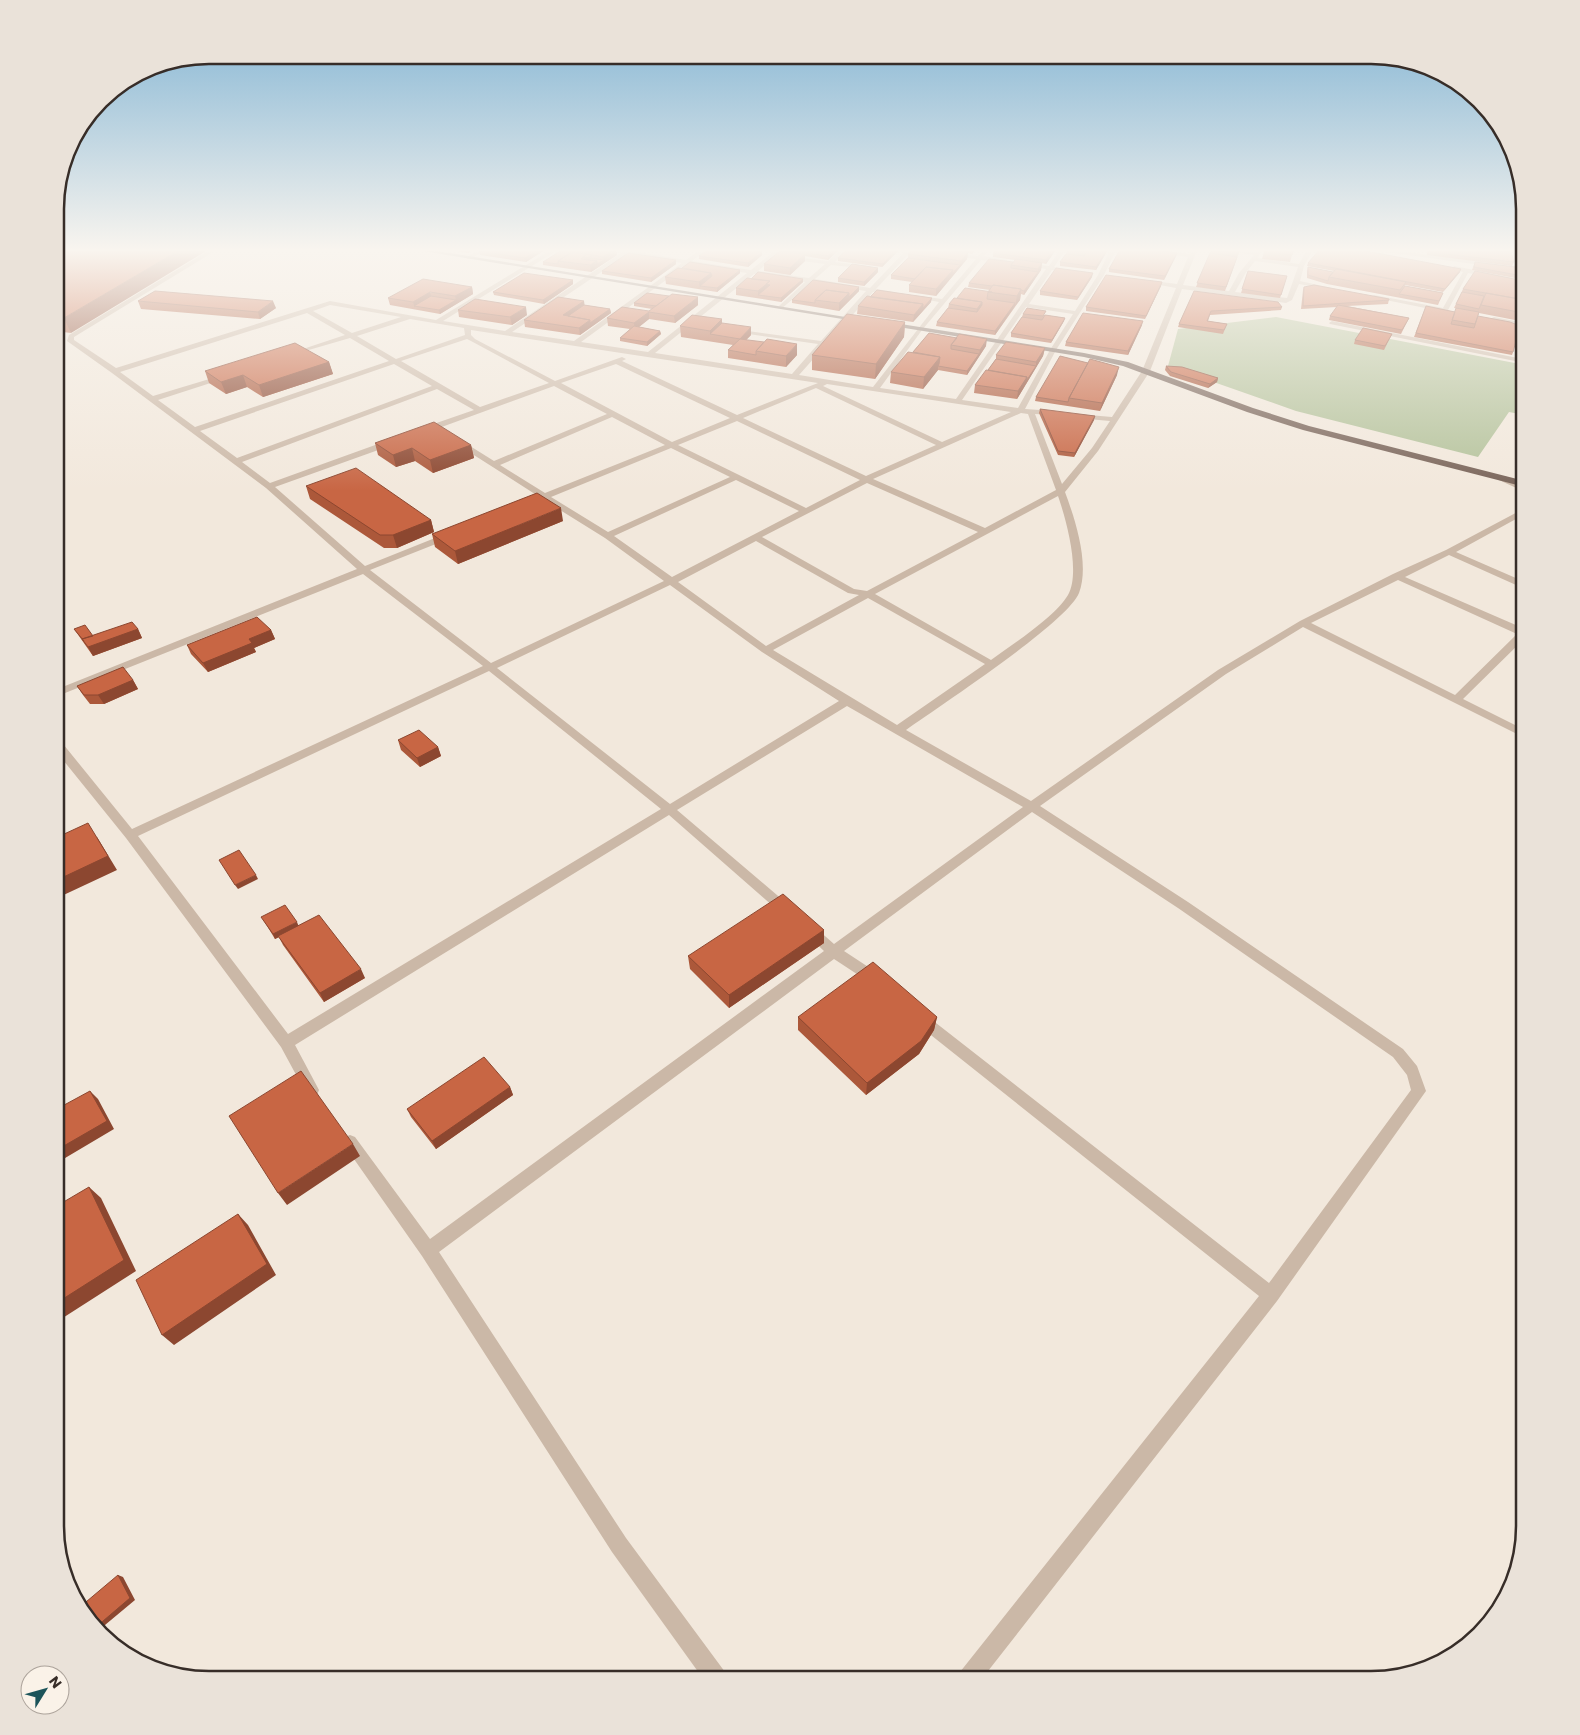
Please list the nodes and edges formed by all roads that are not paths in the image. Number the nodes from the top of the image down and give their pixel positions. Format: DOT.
graph roads {
  1 [pos="83,329"];
  2 [pos="253,329"];
  3 [pos="340,329"];
  4 [pos="370,329"];
  5 [pos="467,329"];
  6 [pos="483,329"];
  7 [pos="512,329"];
  8 [pos="594,329"];
  9 [pos="680,329"];
  10 [pos="732,329"];
  11 [pos="834,329"];
  12 [pos="920,329"];
  13 [pos="1008,329"];
  14 [pos="1066,329"];
  15 [pos="1164,329"];
  16 [pos="1358,329"];
  17 [pos="507,332"];
  18 [pos="351,335"];
  19 [pos="468,336"];
  20 [pos="999,342"];
  21 [pos="576,343"];
  22 [pos="822,343"];
  23 [pos="1053,350"];
  24 [pos="636,353"];
  25 [pos="650,354"];
  26 [pos="285,356"];
  27 [pos="1516,359"];
  28 [pos="397,361"];
  29 [pos="616,361"];
  30 [pos="115,371"];
  31 [pos="1146,371"];
  32 [pos="228,374"];
  33 [pos="794,376"];
  34 [pos="828,381"];
  35 [pos="555,384"];
  36 [pos="438,386"];
  37 [pos="816,386"];
  38 [pos="874,389"];
  39 [pos="152,398"];
  40 [pos="958,401"];
  41 [pos="1020,411"];
  42 [pos="1031,411"];
  43 [pos="482,412"];
  44 [pos="612,414"];
  45 [pos="739,419"];
  46 [pos="1114,419"];
  47 [pos="434,427"];
  48 [pos="195,430"];
  49 [pos="443,432"];
  50 [pos="416,433"];
  51 [pos="451,438"];
  52 [pos="398,440"];
  53 [pos="940,444"];
  54 [pos="672,445"];
  55 [pos="236,461"];
  56 [pos="493,465"];
  57 [pos="736,477"];
  58 [pos="1502,478"];
  59 [pos="865,480"];
  60 [pos="1516,482"];
  61 [pos="1516,485"];
  62 [pos="269,486"];
  63 [pos="1061,491"];
  64 [pos="546,496"];
  65 [pos="528,504"];
  66 [pos="806,511"];
  67 [pos="1516,516"];
  68 [pos="987,532"];
  69 [pos="455,533"];
  70 [pos="608,536"];
  71 [pos="757,538"];
  72 [pos="1449,552"];
  73 [pos="364,570"];
  74 [pos="1396,576"];
  75 [pos="672,581"];
  76 [pos="1516,582"];
  77 [pos="868,594"];
  78 [pos="1302,623"];
  79 [pos="1516,629"];
  80 [pos="1516,642"];
  81 [pos="766,650"];
  82 [pos="990,664"];
  83 [pos="490,667"];
  84 [pos="64,690"];
  85 [pos="1456,700"];
  86 [pos="847,701"];
  87 [pos="898,729"];
  88 [pos="1516,730"];
  89 [pos="64,753"];
  90 [pos="1031,806"];
  91 [pos="670,810"];
  92 [pos="130,835"];
  93 [pos="833,951"];
  94 [pos="885,987"];
  95 [pos="914,1013"];
  96 [pos="286,1043"];
  97 [pos="319,1099"];
  98 [pos="341,1130"];
  99 [pos="428,1250"];
  100 [pos="1271,1295"];
  101 [pos="710,1671"];
  102 [pos="975,1671"];
  1 -- 30 [label="street"];
  2 -- 30 [label="street"];
  3 -- 18 [label="street"];
  4 -- 18 [label="street"];
  5 -- 19 [label="street"];
  6 -- 17 [label="street"];
  7 -- 17 [label="street"];
  8 -- 21 [label="street"];
  9 -- 25 [label="street"];
  10 -- 22 [label="street"];
  11 -- 22 [label="street"];
  12 -- 20 [label="main road"];
  12 -- 38 [label="street"];
  13 -- 20 [label="street"];
  14 -- 23 [label="street"];
  15 -- 31 [label="street"];
  16 -- 27 [label="street"];
  17 -- 21 [label="street"];
  18 -- 26 [label="street"];
  18 -- 28 [label="street"];
  19 -- 28 [label="street"];
  19 -- 35 [label="street"];
  20 -- 23 [label="main road"];
  20 -- 40 [label="street"];
  21 -- 24 [label="street"];
  22 -- 33 [label="street"];
  23 -- 31 [label="main road"];
  23 -- 41 [label="street"];
  24 -- 25 [label="street"];
  24 -- 29 [label="street"];
  25 -- 33 [label="street"];
  28 -- 36 [label="street"];
  28 -- 48 [label="street"];
  29 -- 35 [label="street"];
  29 -- 45 [label="street"];
  30 -- 39 [label="street"];
  31 -- 46 [label="street"];
  31 -- 58 [label="main road"];
  32 -- 39 [label="street"];
  33 -- 34 [label="street"];
  34 -- 37 [label="street"];
  34 -- 38 [label="street"];
  35 -- 43 [label="street"];
  35 -- 44 [label="street"];
  36 -- 43 [label="street"];
  36 -- 55 [label="street"];
  37 -- 45 [label="street"];
  37 -- 53 [label="street"];
  38 -- 40 [label="street"];
  39 -- 48 [label="street"];
  40 -- 41 [label="street"];
  41 -- 42 [label="street"];
  41 -- 53 [label="street"];
  42 -- 46 [label="street"];
  42 -- 63 [label="street"];
  43 -- 47 [label="street"];
  44 -- 54 [label="street"];
  44 -- 56 [label="street"];
  45 -- 54 [label="street"];
  45 -- 59 [label="street"];
  46 -- 63 [label="street"];
  47 -- 49 [label="street"];
  47 -- 50 [label="street"];
  48 -- 55 [label="street"];
  51 -- 56 [label="street"];
  52 -- 62 [label="street"];
  53 -- 59 [label="street"];
  54 -- 57 [label="street"];
  54 -- 64 [label="street"];
  55 -- 62 [label="street"];
  56 -- 64 [label="street"];
  57 -- 66 [label="street"];
  57 -- 70 [label="street"];
  58 -- 60 [label="main road"];
  58 -- 61 [label="street"];
  59 -- 66 [label="street"];
  59 -- 68 [label="street"];
  62 -- 73 [label="street"];
  63 -- 68 [label="street"];
  63 -- 82 [label="street"];
  64 -- 65 [label="street"];
  64 -- 70 [label="street"];
  66 -- 71 [label="street"];
  67 -- 72 [label="street"];
  68 -- 77 [label="street"];
  69 -- 73 [label="street"];
  70 -- 75 [label="street"];
  71 -- 75 [label="street"];
  71 -- 77 [label="street"];
  72 -- 74 [label="street"];
  72 -- 76 [label="street"];
  73 -- 83 [label="street"];
  73 -- 84 [label="street"];
  74 -- 78 [label="street"];
  74 -- 79 [label="street"];
  75 -- 81 [label="street"];
  75 -- 83 [label="street"];
  77 -- 81 [label="street"];
  77 -- 82 [label="street"];
  78 -- 85 [label="street"];
  78 -- 90 [label="street"];
  80 -- 85 [label="street"];
  81 -- 86 [label="street"];
  82 -- 87 [label="street"];
  83 -- 91 [label="street"];
  83 -- 92 [label="street"];
  85 -- 88 [label="street"];
  86 -- 87 [label="street"];
  86 -- 91 [label="street"];
  87 -- 90 [label="street"];
  89 -- 92 [label="street"];
  90 -- 93 [label="street"];
  90 -- 100 [label="street"];
  91 -- 93 [label="street"];
  91 -- 96 [label="street"];
  92 -- 96 [label="street"];
  93 -- 94 [label="street"];
  93 -- 99 [label="street"];
  95 -- 100 [label="street"];
  96 -- 97 [label="street"];
  98 -- 99 [label="street"];
  99 -- 101 [label="street"];
  100 -- 102 [label="street"];
}
